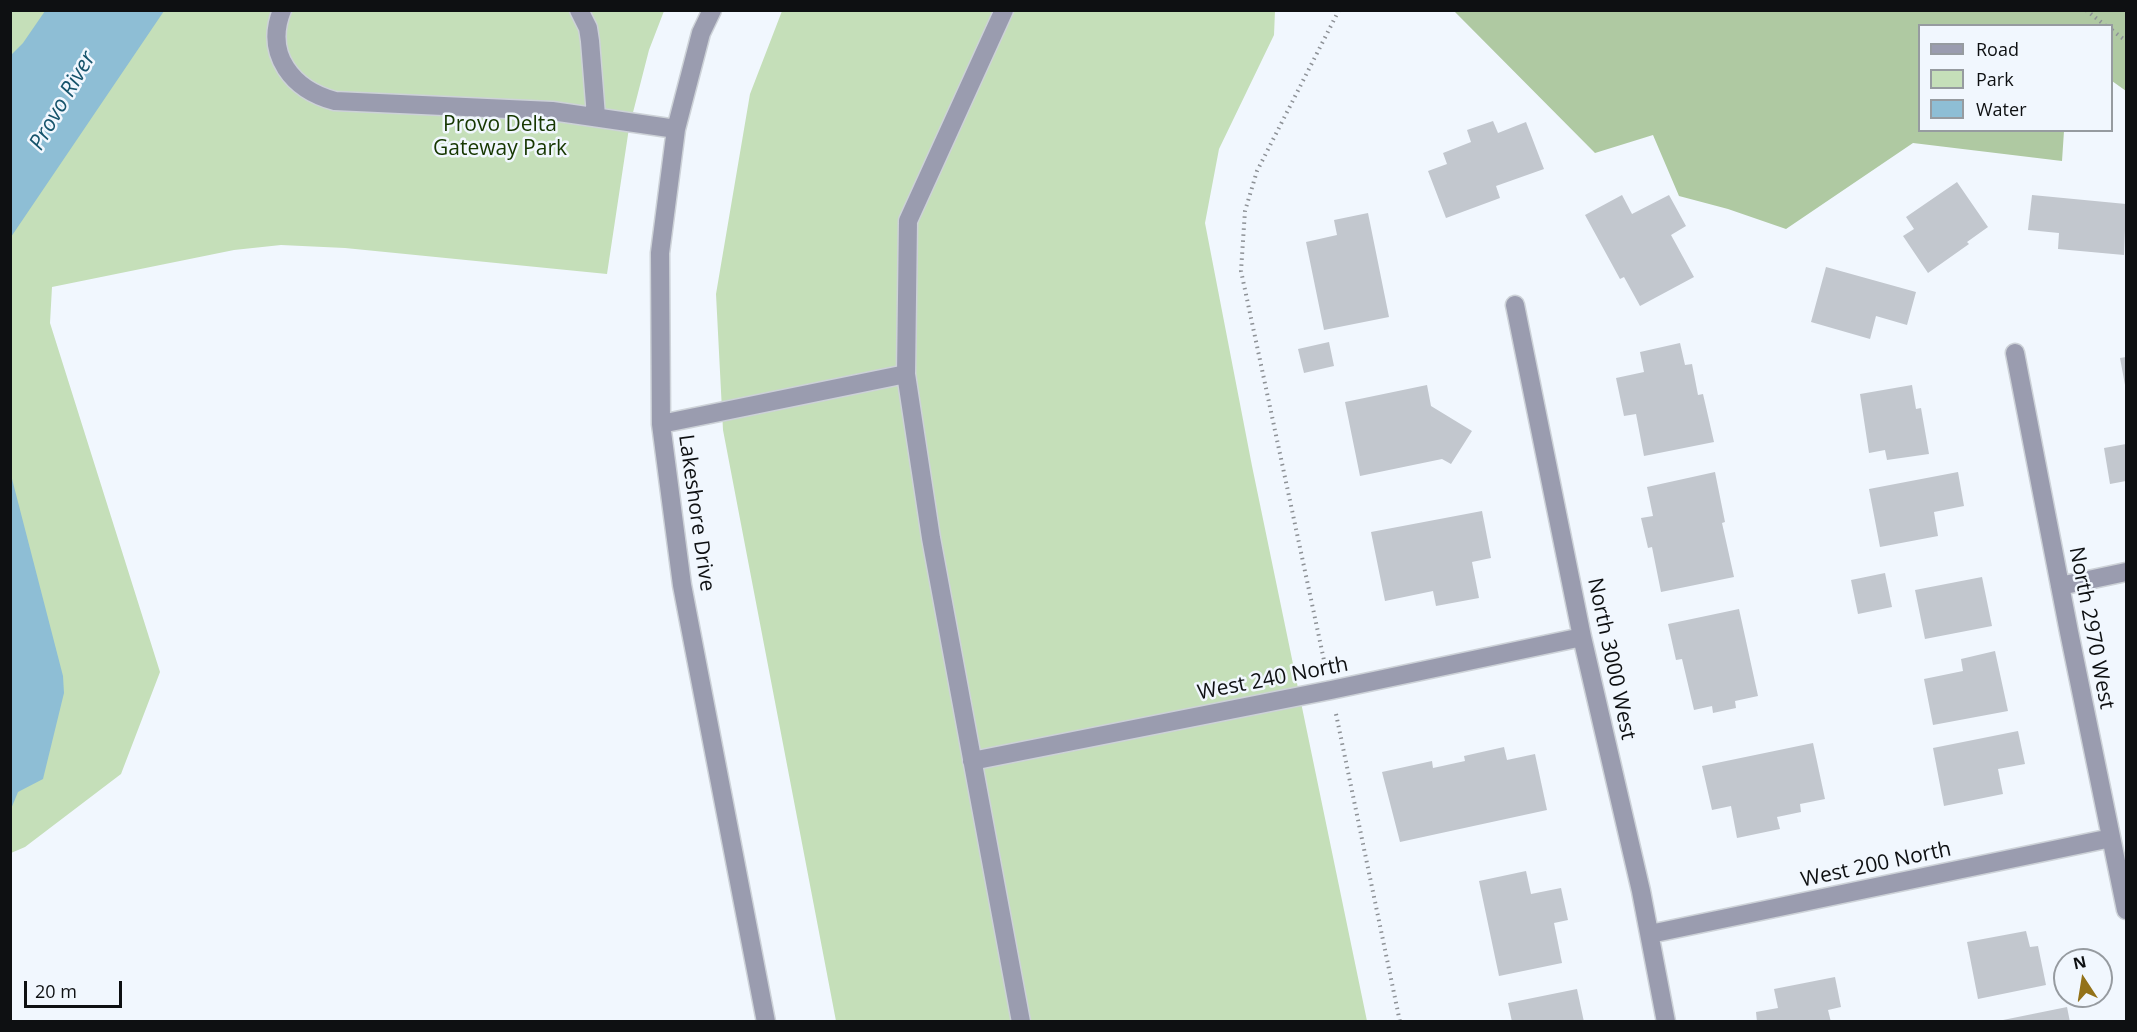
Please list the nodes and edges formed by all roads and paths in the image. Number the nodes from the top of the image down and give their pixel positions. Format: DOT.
graph roads {
  1 [pos="282,10"];
  2 [pos="579,10"];
  3 [pos="712,10"];
  4 [pos="1004,10"];
  5 [pos="1339,10"];
  6 [pos="2086,10"];
  7 [pos="2104,24"];
  8 [pos="2113,31"];
  9 [pos="2127,41"];
  10 [pos="596,116"];
  11 [pos="676,129"];
  12 [pos="1515,305"];
  13 [pos="2015,353"];
  14 [pos="906,374"];
  15 [pos="661,424"];
  16 [pos="2127,572"];
  17 [pos="2060,586"];
  18 [pos="1582,638"];
  19 [pos="1331,690"];
  20 [pos="972,761"];
  21 [pos="2111,838"];
  22 [pos="2127,910"];
  23 [pos="1650,934"];
  24 [pos="766,1022"];
  25 [pos="1021,1022"];
  26 [pos="1400,1022"];
  27 [pos="1666,1022"];
  1 -- 10 [label="street"];
  2 -- 10 [label="street"];
  3 -- 11 [label="street, Lakeshore Drive"];
  4 -- 14 [label="street"];
  5 -- 19 [label="path"];
  6 -- 7 [label="path"];
  8 -- 9 [label="path"];
  10 -- 11 [label="street"];
  11 -- 15 [label="street, Lakeshore Drive"];
  12 -- 18 [label="street, North 3000 West"];
  13 -- 17 [label="street, North 2970 West"];
  14 -- 15 [label="street"];
  14 -- 20 [label="street"];
  15 -- 24 [label="street, Lakeshore Drive"];
  16 -- 17 [label="street"];
  17 -- 21 [label="street, North 2970 West"];
  18 -- 19 [label="street, West 240 North"];
  18 -- 23 [label="street, North 3000 West"];
  19 -- 20 [label="street, West 240 North"];
  19 -- 26 [label="path"];
  20 -- 25 [label="street"];
  21 -- 22 [label="street, North 2970 West"];
  21 -- 23 [label="street, West 200 North"];
  23 -- 27 [label="street, North 3000 West"];
}
